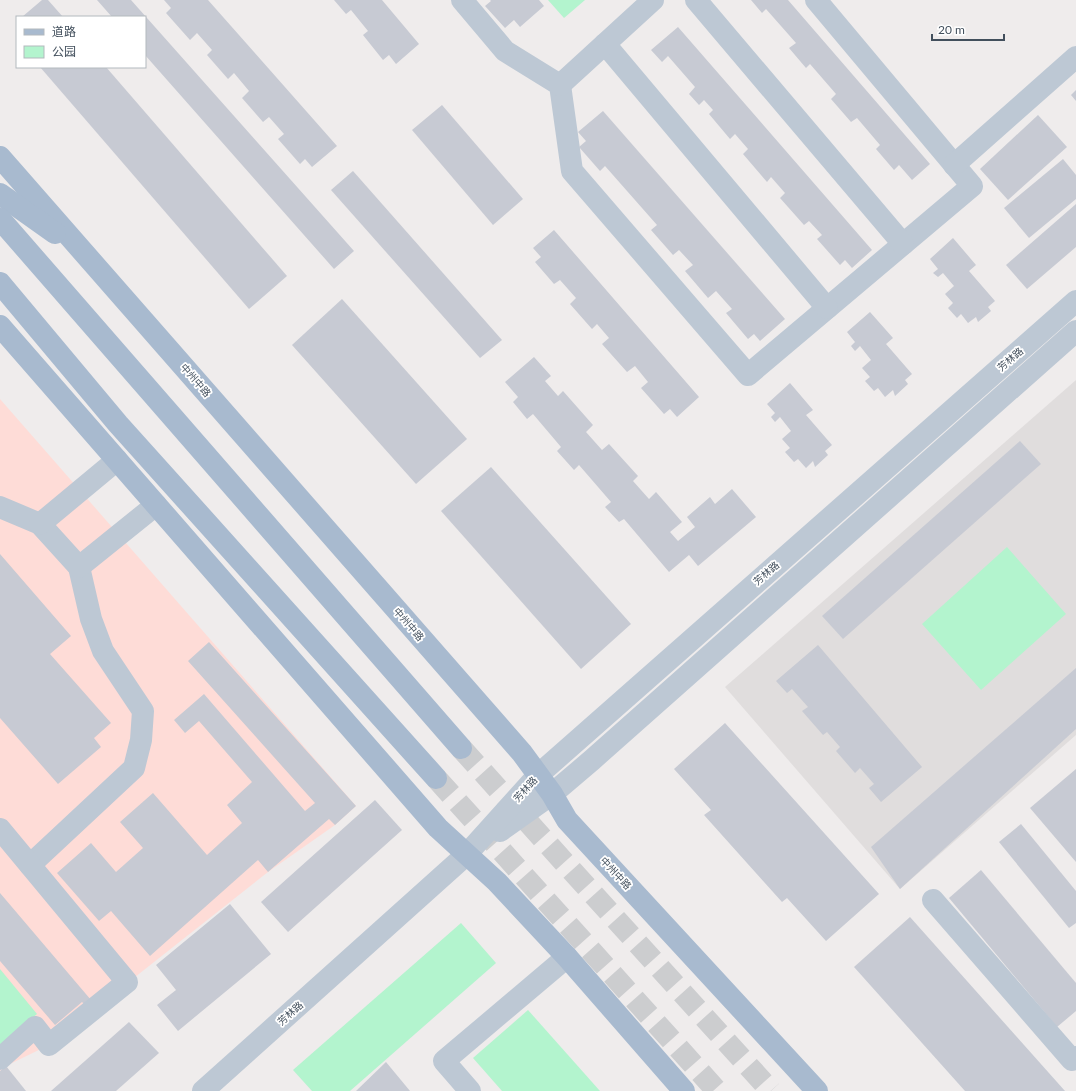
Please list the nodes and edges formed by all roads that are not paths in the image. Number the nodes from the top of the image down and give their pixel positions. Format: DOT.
graph roads {
  1 [pos="462,0"];
  2 [pos="653,0"];
  3 [pos="696,0"];
  4 [pos="816,0"];
  5 [pos="605,44"];
  6 [pos="1076,57"];
  7 [pos="560,85"];
  8 [pos="0,157"];
  9 [pos="954,165"];
  10 [pos="0,194"];
  11 [pos="0,219"];
  12 [pos="903,244"];
  13 [pos="86,254"];
  14 [pos="0,283"];
  15 [pos="1076,301"];
  16 [pos="827,308"];
  17 [pos="0,326"];
  18 [pos="1076,331"];
  19 [pos="116,460"];
  20 [pos="156,505"];
  21 [pos="0,507"];
  22 [pos="40,524"];
  23 [pos="79,567"];
  24 [pos="461,748"];
  25 [pos="538,775"];
  26 [pos="436,778"];
  27 [pos="552,794"];
  28 [pos="0,829"];
  29 [pos="466,855"];
  30 [pos="30,865"];
  31 [pos="933,900"];
  32 [pos="567,957"];
  33 [pos="1076,1057"];
  34 [pos="0,1059"];
  35 [pos="202,1091"];
  36 [pos="470,1091"];
  37 [pos="684,1091"];
  38 [pos="817,1091"];
  1 -- 7 [label="street"];
  2 -- 5 [label="street"];
  3 -- 12 [label="street"];
  4 -- 9 [label="street"];
  5 -- 7 [label="street"];
  5 -- 16 [label="street"];
  6 -- 9 [label="street"];
  7 -- 16 [label="street"];
  8 -- 13 [label="main road, 中州中路"];
  9 -- 12 [label="street"];
  10 -- 13 [label="main road"];
  11 -- 24 [label="main road"];
  12 -- 16 [label="street"];
  13 -- 25 [label="main road, 中州中路"];
  14 -- 26 [label="main road"];
  15 -- 25 [label="street, 芳林路"];
  17 -- 19 [label="main road"];
  18 -- 27 [label="street, 芳林路"];
  19 -- 20 [label="main road"];
  19 -- 22 [label="street"];
  20 -- 23 [label="street"];
  20 -- 29 [label="main road"];
  21 -- 22 [label="street"];
  22 -- 23 [label="street"];
  23 -- 30 [label="street"];
  25 -- 27 [label="main road, 中州中路"];
  25 -- 29 [label="street, 芳林路"];
  27 -- 29 [label="street, 芳林路"];
  27 -- 38 [label="main road, 中州中路"];
  28 -- 30 [label="street"];
  29 -- 32 [label="main road"];
  29 -- 35 [label="street, 芳林路"];
  30 -- 34 [label="street"];
  31 -- 33 [label="street"];
  32 -- 36 [label="street"];
  32 -- 37 [label="main road"];
}
